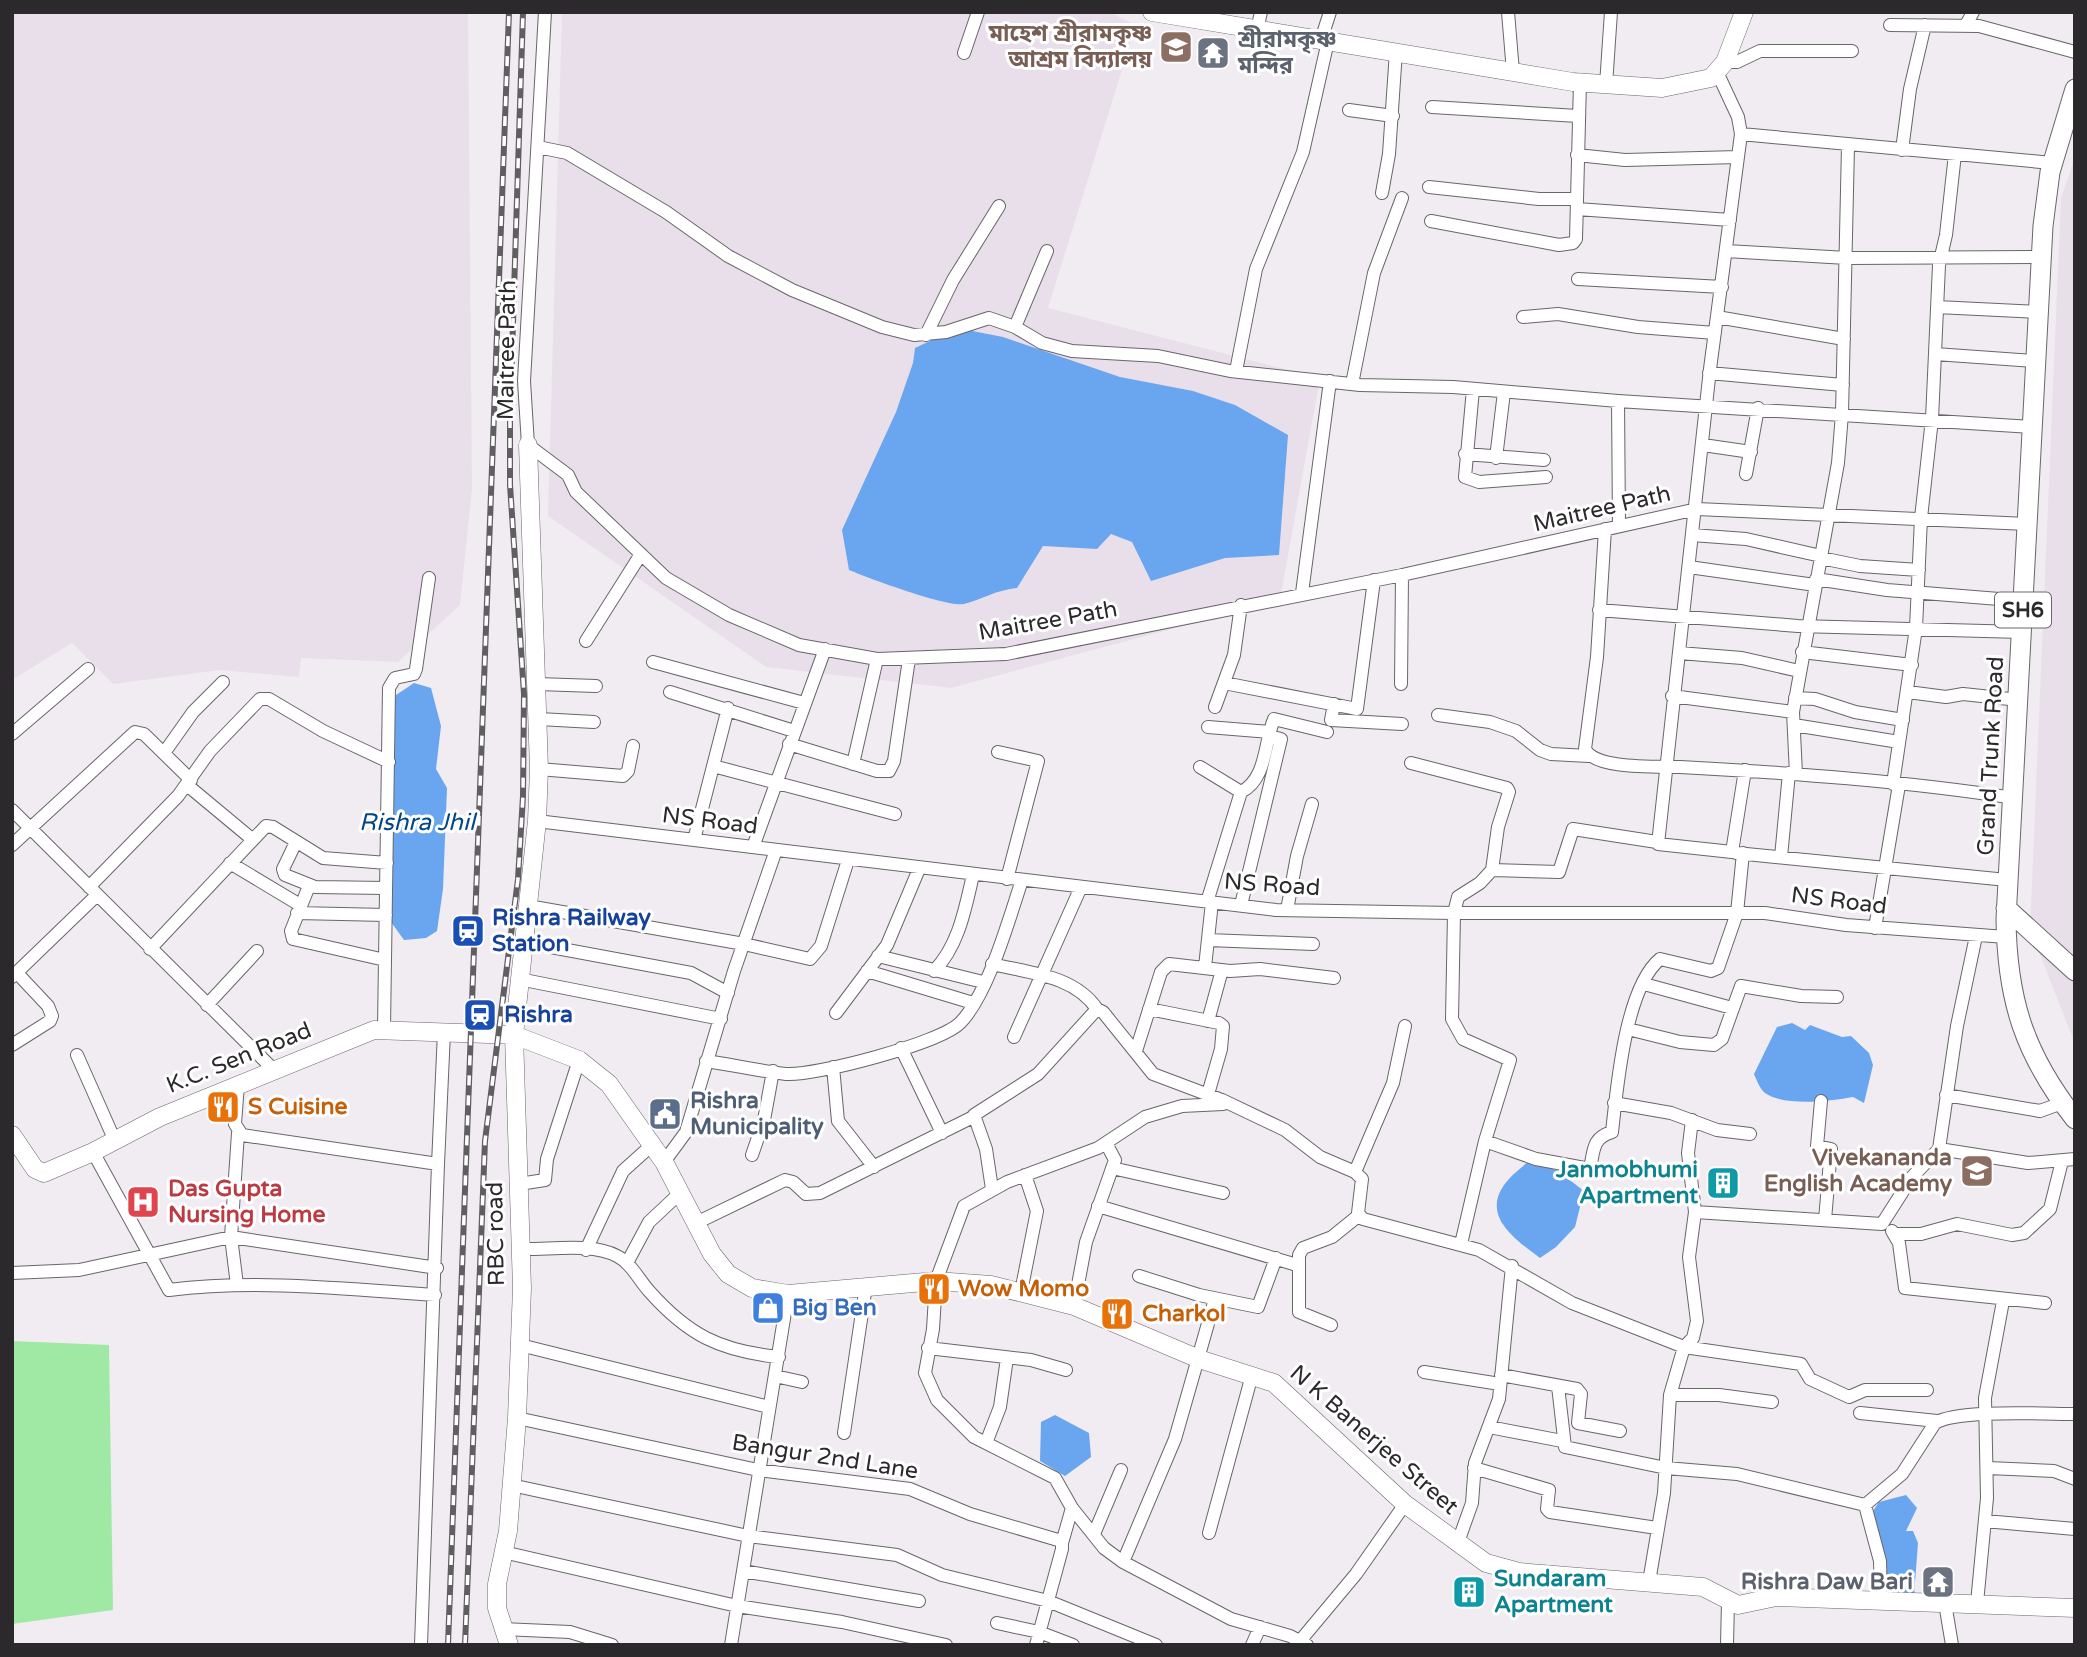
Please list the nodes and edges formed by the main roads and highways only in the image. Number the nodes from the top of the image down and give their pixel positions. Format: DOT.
graph roads {
  1 [pos="2075,89"];
  2 [pos="2006,908"];
  3 [pos="2075,971"];
  4 [pos="2075,1119"];
  1 -- 2 [label="main road, Grand Trunk Road / SH6"];
  2 -- 3 [label="main road"];
  2 -- 4 [label="main road, Grand Trunk Road / SH6"];
}
